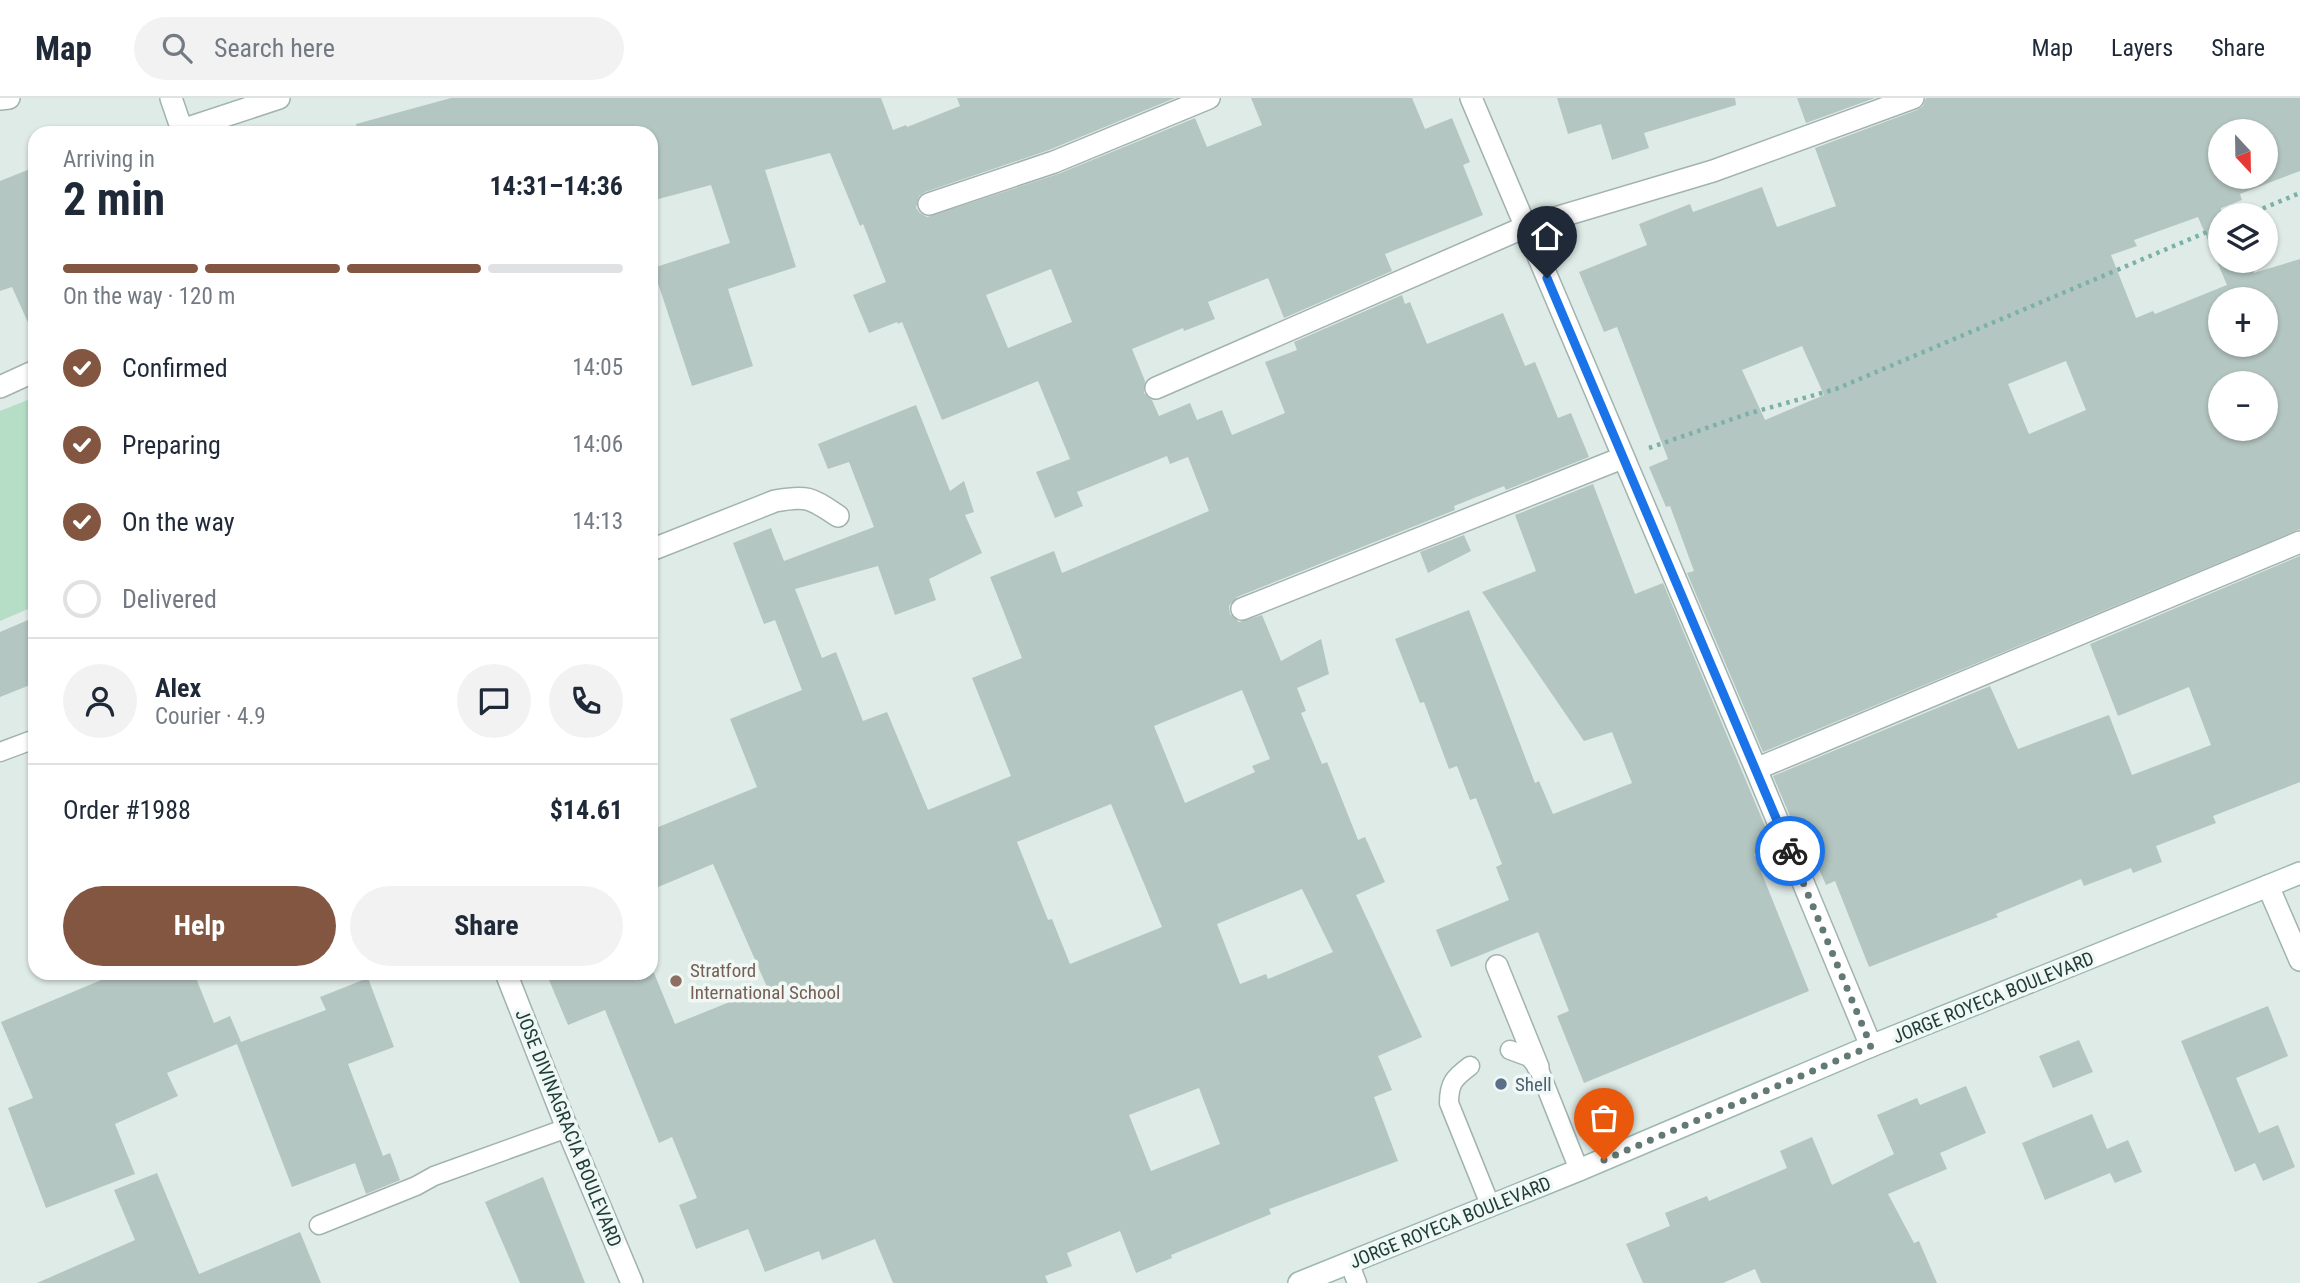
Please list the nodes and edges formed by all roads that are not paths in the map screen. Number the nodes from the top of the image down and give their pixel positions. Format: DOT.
graph roads {
  1 [pos="9,98"];
  2 [pos="171,98"];
  3 [pos="279,98"];
  4 [pos="1209,98"];
  5 [pos="1471,98"];
  6 [pos="1913,98"];
  7 [pos="0,99"];
  8 [pos="181,126"];
  9 [pos="200,126"];
  10 [pos="929,204"];
  11 [pos="1525,227"];
  12 [pos="28,374"];
  13 [pos="0,387"];
  14 [pos="1156,388"];
  15 [pos="1622,458"];
  16 [pos="838,516"];
  17 [pos="2300,542"];
  18 [pos="658,547"];
  19 [pos="1242,610"];
  20 [pos="28,742"];
  21 [pos="0,752"];
  22 [pos="1756,769"];
  23 [pos="2300,873"];
  24 [pos="2268,886"];
  25 [pos="2300,960"];
  26 [pos="1497,965"];
  27 [pos="509,980"];
  28 [pos="1871,1046"];
  29 [pos="1510,1049"];
  30 [pos="1470,1066"];
  31 [pos="1538,1068"];
  32 [pos="567,1128"];
  33 [pos="1579,1170"];
  34 [pos="1490,1207"];
  35 [pos="319,1225"];
  36 [pos="1349,1262"];
  37 [pos="632,1283"];
  38 [pos="1299,1283"];
  39 [pos="1357,1283"];
  1 -- 7 [label="street"];
  2 -- 8 [label="street"];
  3 -- 9 [label="street"];
  4 -- 10 [label="street"];
  5 -- 11 [label="street"];
  6 -- 11 [label="street"];
  11 -- 14 [label="street"];
  11 -- 15 [label="street"];
  12 -- 13 [label="street"];
  15 -- 19 [label="street"];
  15 -- 22 [label="street"];
  16 -- 18 [label="street"];
  17 -- 22 [label="street"];
  20 -- 21 [label="lane"];
  22 -- 28 [label="street"];
  23 -- 24 [label="street, JORGE ROYECA BOULEVARD"];
  24 -- 25 [label="street"];
  24 -- 28 [label="street, JORGE ROYECA BOULEVARD"];
  26 -- 31 [label="street"];
  27 -- 32 [label="street, JOSE DIVINAGRACIA BOULEVARD"];
  28 -- 33 [label="street, JORGE ROYECA BOULEVARD"];
  29 -- 31 [label="lane"];
  30 -- 34 [label="lane"];
  31 -- 33 [label="lane"];
  32 -- 35 [label="lane"];
  32 -- 37 [label="street, JOSE DIVINAGRACIA BOULEVARD"];
  33 -- 34 [label="street, JORGE ROYECA BOULEVARD"];
  34 -- 36 [label="street, JORGE ROYECA BOULEVARD"];
  36 -- 38 [label="street, JORGE ROYECA BOULEVARD"];
  36 -- 39 [label="lane"];
}
